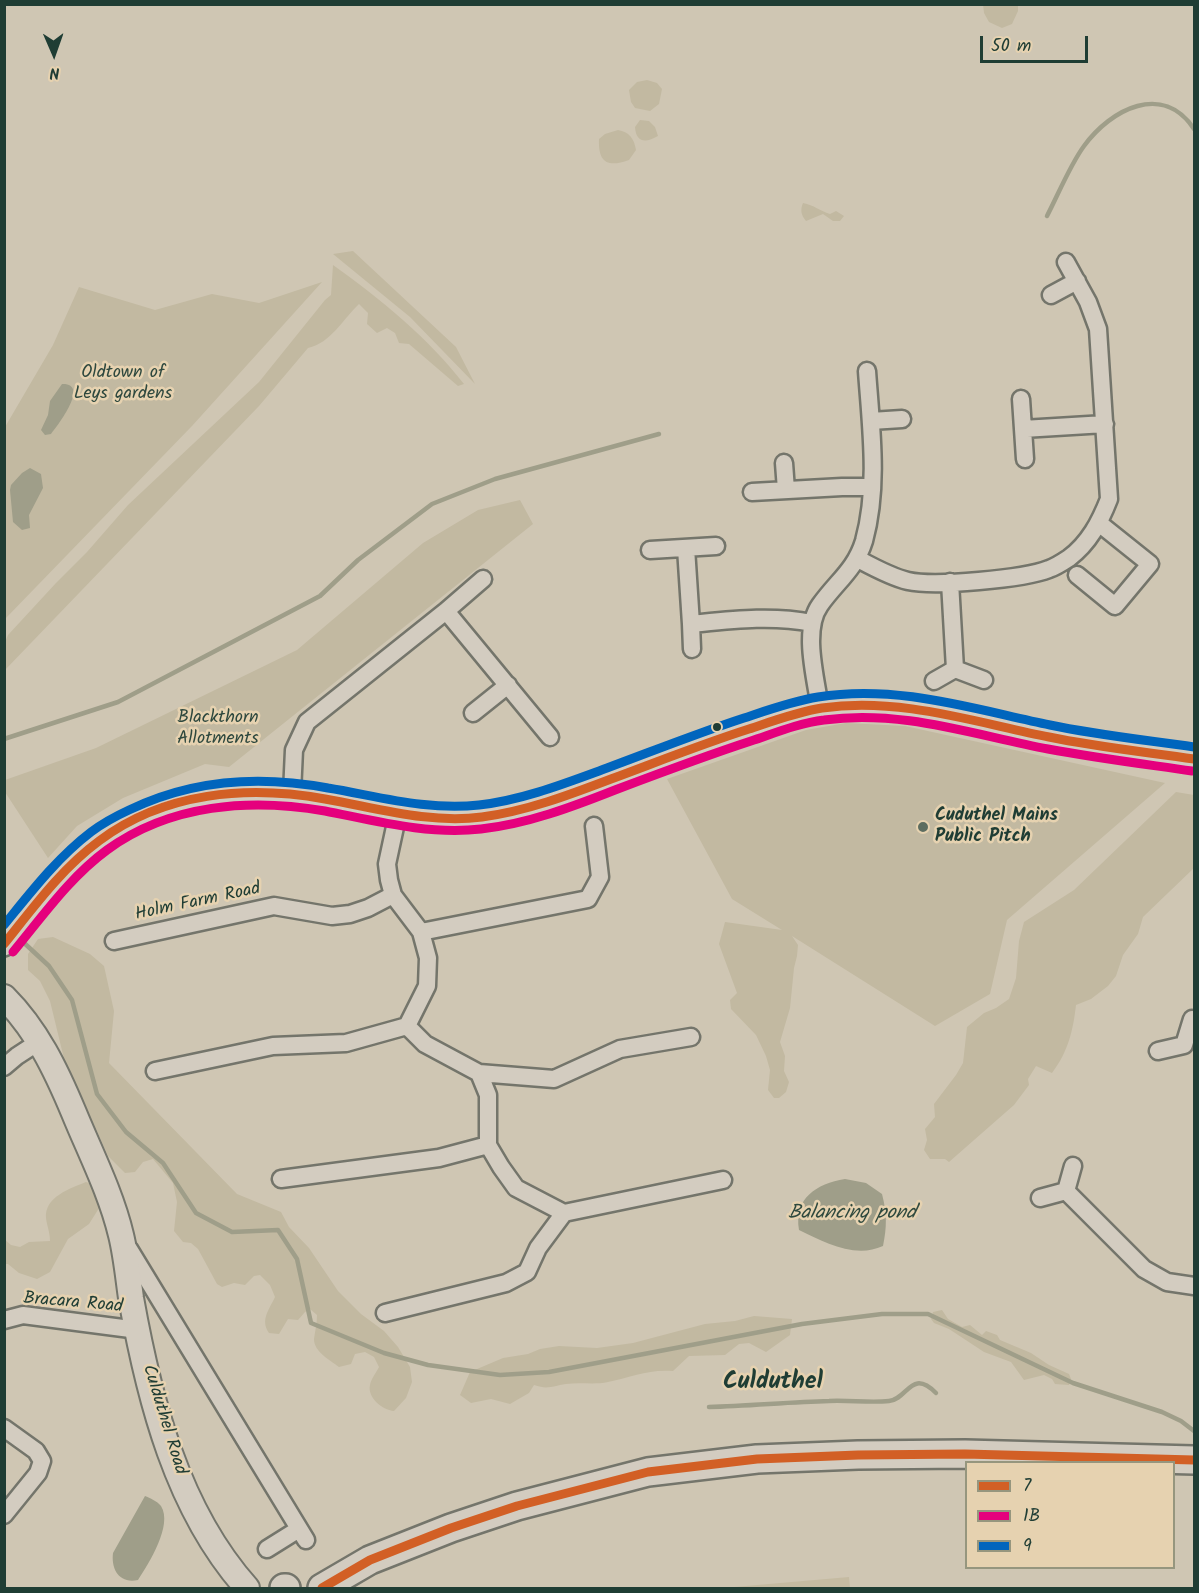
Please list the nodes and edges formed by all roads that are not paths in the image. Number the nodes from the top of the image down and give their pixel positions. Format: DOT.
graph roads {
  1 [pos="1066,262"];
  2 [pos="1077,281"];
  3 [pos="1051,295"];
  4 [pos="867,371"];
  5 [pos="1021,399"];
  6 [pos="902,419"];
  7 [pos="871,421"];
  8 [pos="1105,424"];
  9 [pos="1023,429"];
  10 [pos="1025,459"];
  11 [pos="784,463"];
  12 [pos="871,487"];
  13 [pos="786,490"];
  14 [pos="752,492"];
  15 [pos="1100,524"];
  16 [pos="716,546"];
  17 [pos="686,548"];
  18 [pos="650,549"];
  19 [pos="858,559"];
  20 [pos="1077,575"];
  21 [pos="483,579"];
  22 [pos="950,582"];
  23 [pos="446,611"];
  24 [pos="812,623"];
  25 [pos="691,624"];
  26 [pos="692,649"];
  27 [pos="955,669"];
  28 [pos="984,680"];
  29 [pos="934,681"];
  30 [pos="508,685"];
  31 [pos="820,708"];
  32 [pos="473,712"];
  33 [pos="550,737"];
  34 [pos="1194,759"];
  35 [pos="292,793"];
  36 [pos="398,813"];
  37 [pos="594,826"];
  38 [pos="393,895"];
  39 [pos="421,932"];
  40 [pos="114,940"];
  41 [pos="4,945"];
  42 [pos="4,997"];
  43 [pos="1192,1019"];
  44 [pos="406,1026"];
  45 [pos="691,1037"];
  46 [pos="39,1041"];
  47 [pos="1189,1050"];
  48 [pos="1158,1051"];
  49 [pos="4,1067"];
  50 [pos="155,1071"];
  51 [pos="479,1073"];
  52 [pos="488,1145"];
  53 [pos="1073,1166"];
  54 [pos="281,1179"];
  55 [pos="723,1180"];
  56 [pos="1066,1191"];
  57 [pos="1040,1198"];
  58 [pos="564,1213"];
  59 [pos="121,1234"];
  60 [pos="1194,1286"];
  61 [pos="385,1313"];
  62 [pos="4,1320"];
  63 [pos="138,1330"];
  64 [pos="4,1428"];
  65 [pos="1194,1460"];
  66 [pos="4,1515"];
  67 [pos="267,1549"];
  68 [pos="247,1588"];
  69 [pos="322,1588"];
  1 -- 2 [label="street"];
  2 -- 3 [label="street"];
  2 -- 8 [label="street"];
  4 -- 7 [label="street"];
  5 -- 9 [label="street"];
  6 -- 7 [label="street"];
  7 -- 12 [label="street"];
  8 -- 9 [label="street"];
  8 -- 15 [label="street"];
  9 -- 10 [label="street"];
  11 -- 13 [label="street"];
  12 -- 13 [label="street"];
  12 -- 19 [label="street"];
  13 -- 14 [label="street"];
  15 -- 20 [label="street"];
  15 -- 22 [label="street"];
  16 -- 17 [label="street"];
  17 -- 18 [label="street"];
  17 -- 25 [label="street"];
  19 -- 22 [label="street"];
  19 -- 24 [label="street"];
  21 -- 23 [label="street"];
  22 -- 27 [label="street"];
  23 -- 30 [label="street"];
  23 -- 35 [label="street"];
  24 -- 25 [label="street"];
  24 -- 31 [label="street"];
  25 -- 26 [label="street"];
  27 -- 28 [label="street"];
  27 -- 29 [label="street"];
  30 -- 32 [label="street"];
  30 -- 33 [label="street"];
  31 -- 34 [label="street"];
  31 -- 36 [label="street"];
  35 -- 36 [label="street"];
  35 -- 41 [label="street"];
  36 -- 38 [label="street"];
  37 -- 39 [label="street"];
  38 -- 39 [label="street"];
  38 -- 40 [label="street, Holm Farm Road"];
  39 -- 44 [label="street"];
  42 -- 46 [label="main road, Culduthel Road"];
  43 -- 47 [label="street"];
  44 -- 50 [label="street"];
  44 -- 51 [label="street"];
  45 -- 51 [label="street"];
  46 -- 49 [label="street"];
  46 -- 59 [label="main road, Culduthel Road"];
  47 -- 48 [label="street"];
  51 -- 52 [label="street"];
  52 -- 54 [label="street"];
  52 -- 58 [label="street"];
  53 -- 56 [label="street"];
  55 -- 58 [label="street"];
  56 -- 57 [label="street"];
  56 -- 60 [label="street"];
  58 -- 61 [label="street"];
  59 -- 63 [label="main road, Culduthel Road"];
  59 -- 67 [label="street, Culduthel Road"];
  62 -- 63 [label="street, Bracara Road"];
  63 -- 68 [label="main road, Culduthel Road"];
  64 -- 66 [label="street"];
  65 -- 69 [label="main road"];
}
